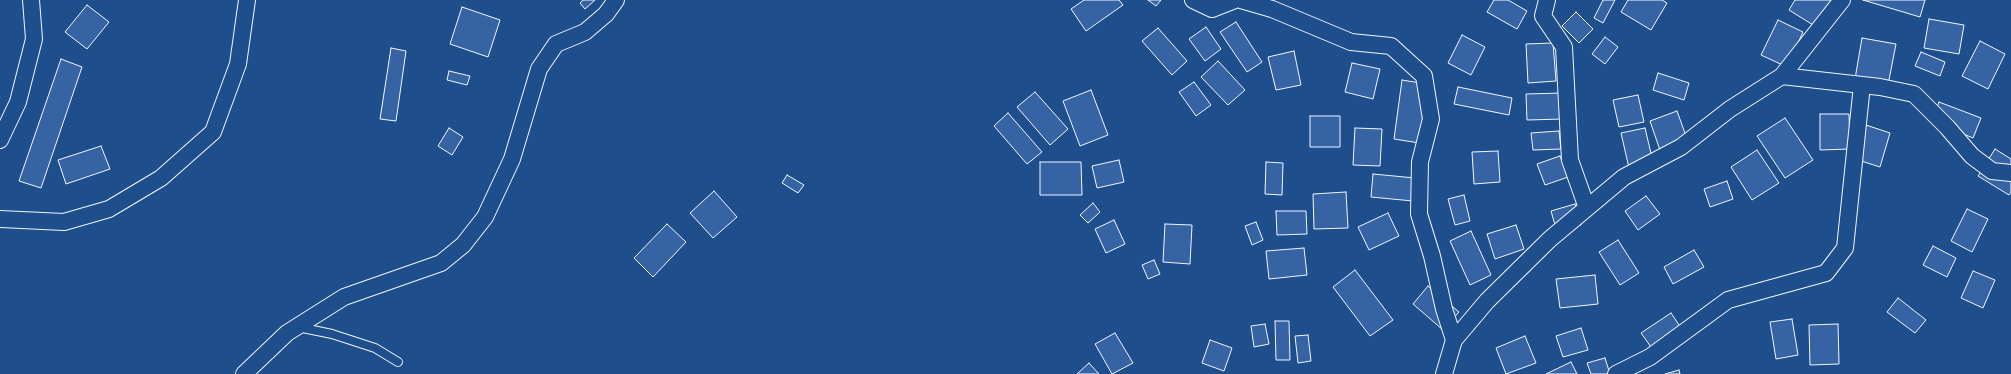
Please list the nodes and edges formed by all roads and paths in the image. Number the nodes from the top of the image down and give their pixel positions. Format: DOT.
graph roads {
  1 [pos="31,0"];
  2 [pos="247,0"];
  3 [pos="616,0"];
  4 [pos="1193,0"];
  5 [pos="1235,0"];
  6 [pos="1240,0"];
  7 [pos="1547,0"];
  8 [pos="1842,0"];
  9 [pos="1782,76"];
  10 [pos="1862,85"];
  11 [pos="0,140"];
  12 [pos="2011,173"];
  13 [pos="1588,208"];
  14 [pos="0,219"];
  15 [pos="297,326"];
  16 [pos="1454,340"];
  17 [pos="398,362"];
  18 [pos="244,374"];
  19 [pos="1444,374"];
  20 [pos="1616,374"];
  1 -- 11 [label="street"];
  2 -- 14 [label="street"];
  3 -- 15 [label="street"];
  4 -- 5 [label="street"];
  6 -- 16 [label="street"];
  7 -- 13 [label="street"];
  8 -- 9 [label="street"];
  9 -- 10 [label="street"];
  9 -- 13 [label="street"];
  10 -- 12 [label="street"];
  10 -- 20 [label="street"];
  13 -- 16 [label="street"];
  15 -- 17 [label="lane"];
  15 -- 18 [label="street"];
  16 -- 19 [label="street"];
}
